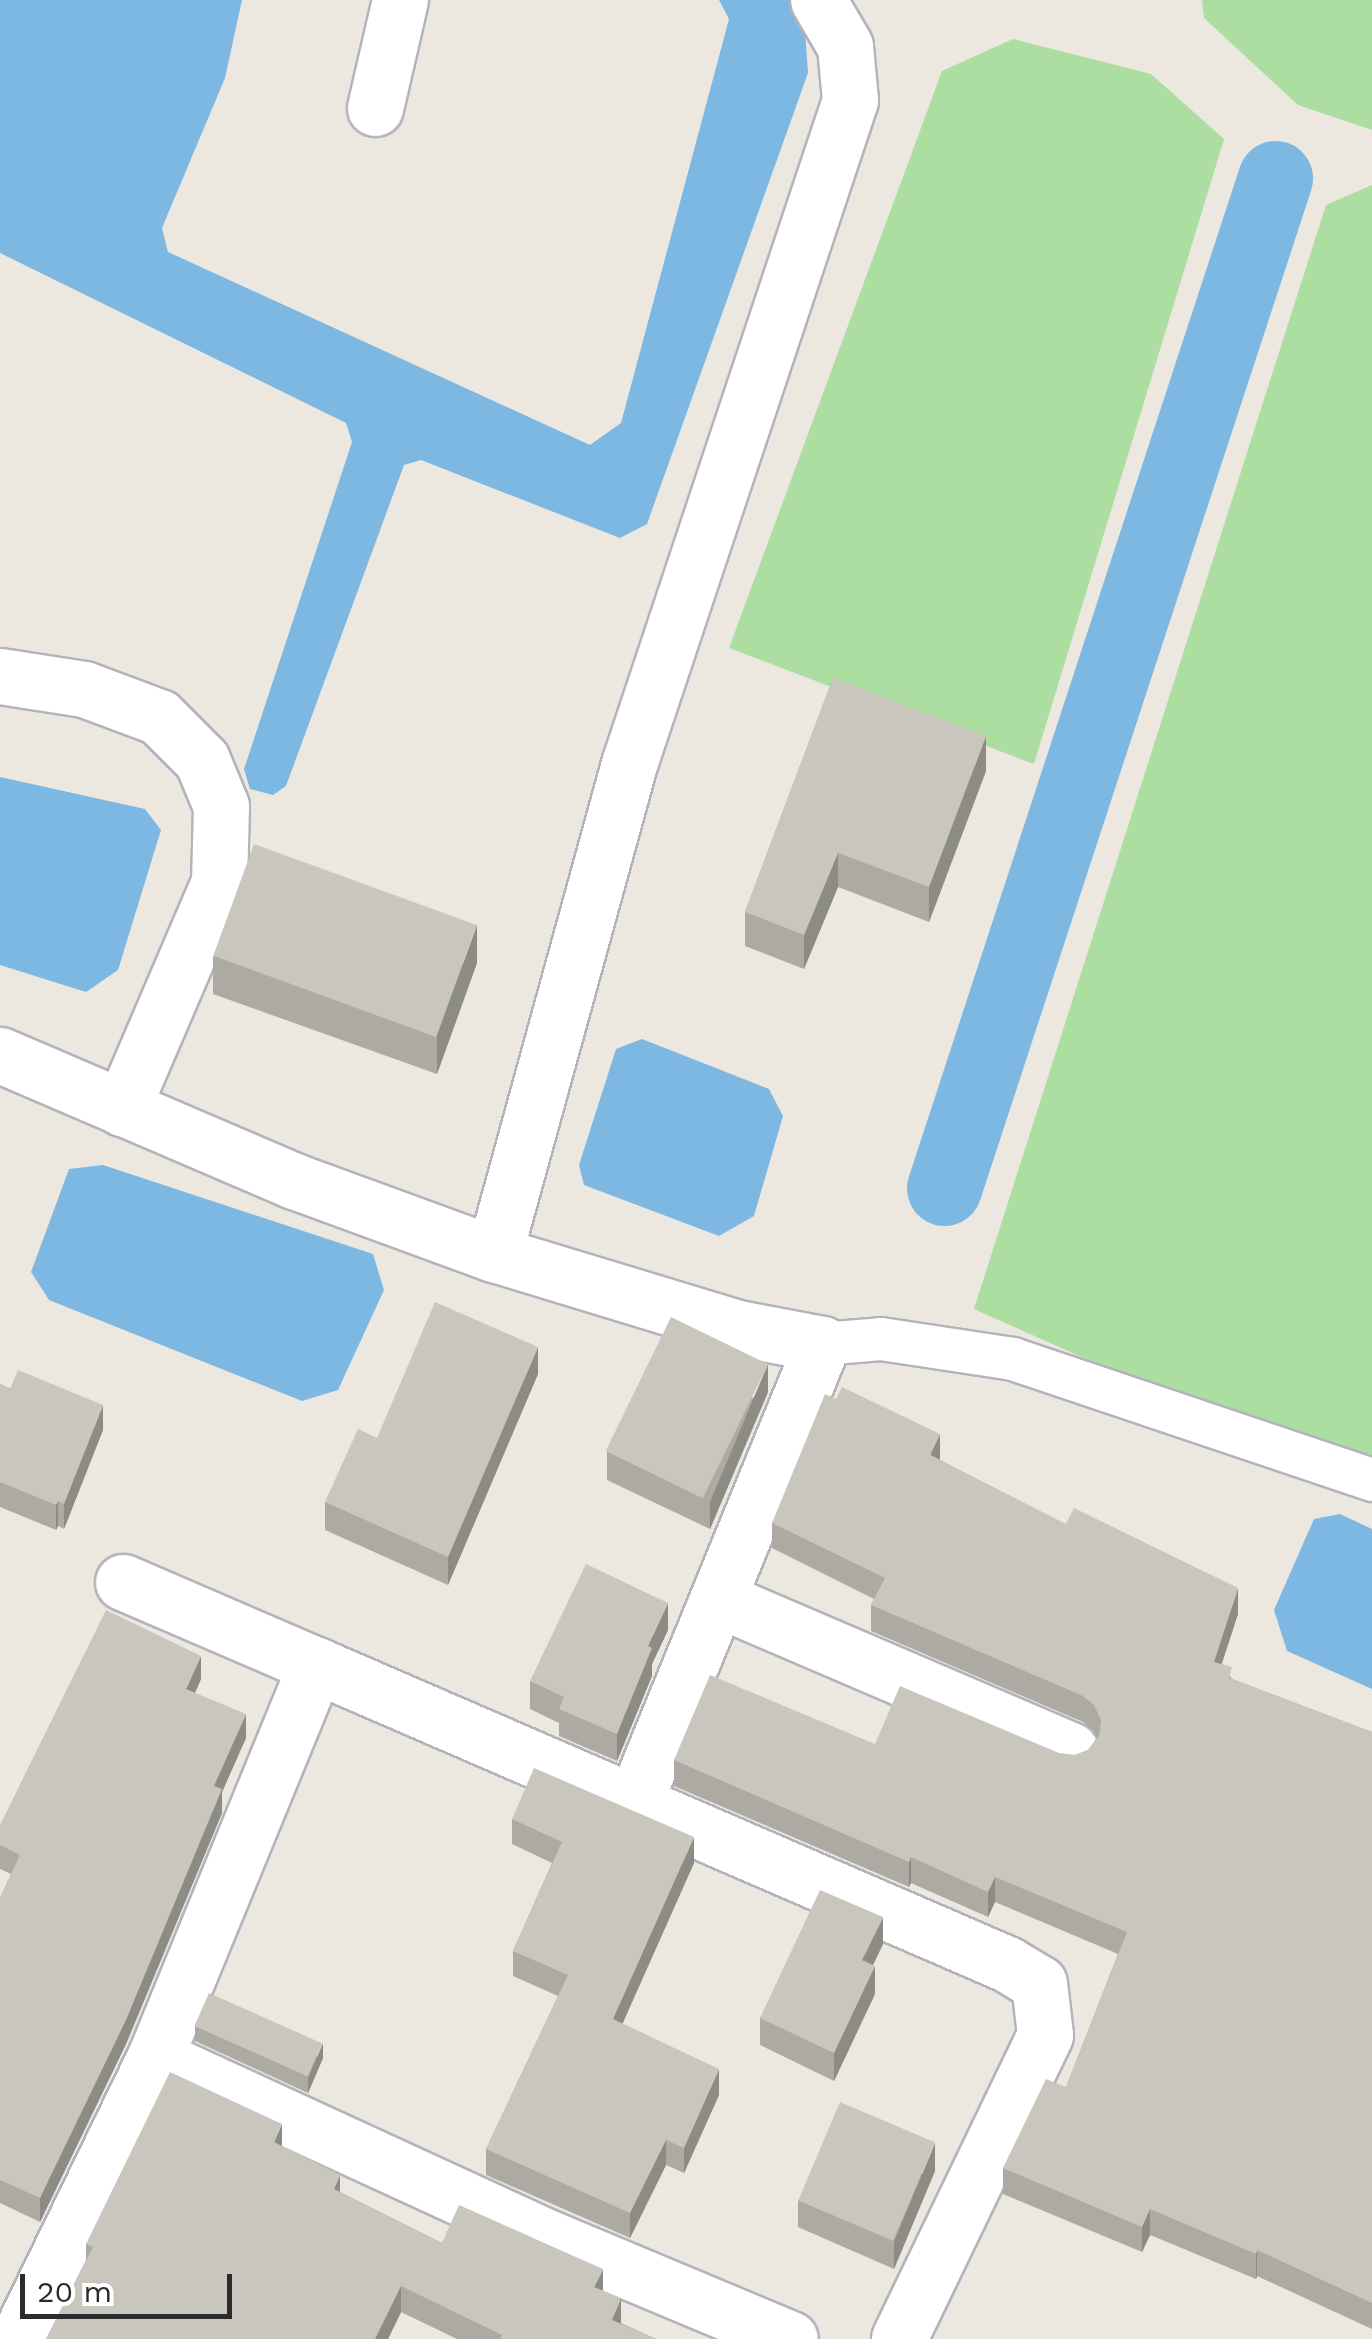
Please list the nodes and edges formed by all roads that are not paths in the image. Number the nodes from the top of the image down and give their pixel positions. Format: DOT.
graph roads {
  1 [pos="400,0"];
  2 [pos="818,0"];
  3 [pos="375,108"];
  4 [pos="0,676"];
  5 [pos="0,1055"];
  6 [pos="122,1108"];
  7 [pos="494,1254"];
  8 [pos="822,1344"];
  9 [pos="1372,1480"];
  10 [pos="123,1582"];
  11 [pos="718,1598"];
  12 [pos="316,1666"];
  13 [pos="1070,1750"];
  14 [pos="634,1802"];
  15 [pos="155,2057"];
  16 [pos="18,2339"];
  17 [pos="790,2339"];
  18 [pos="899,2339"];
  1 -- 3 [label="street"];
  2 -- 7 [label="street"];
  4 -- 6 [label="street"];
  5 -- 6 [label="street"];
  6 -- 7 [label="street"];
  7 -- 8 [label="street"];
  8 -- 9 [label="lane"];
  8 -- 11 [label="street"];
  10 -- 12 [label="street"];
  11 -- 13 [label="street"];
  11 -- 14 [label="street"];
  12 -- 14 [label="street"];
  12 -- 15 [label="street"];
  14 -- 18 [label="street"];
  15 -- 16 [label="street"];
  15 -- 17 [label="street"];
}
